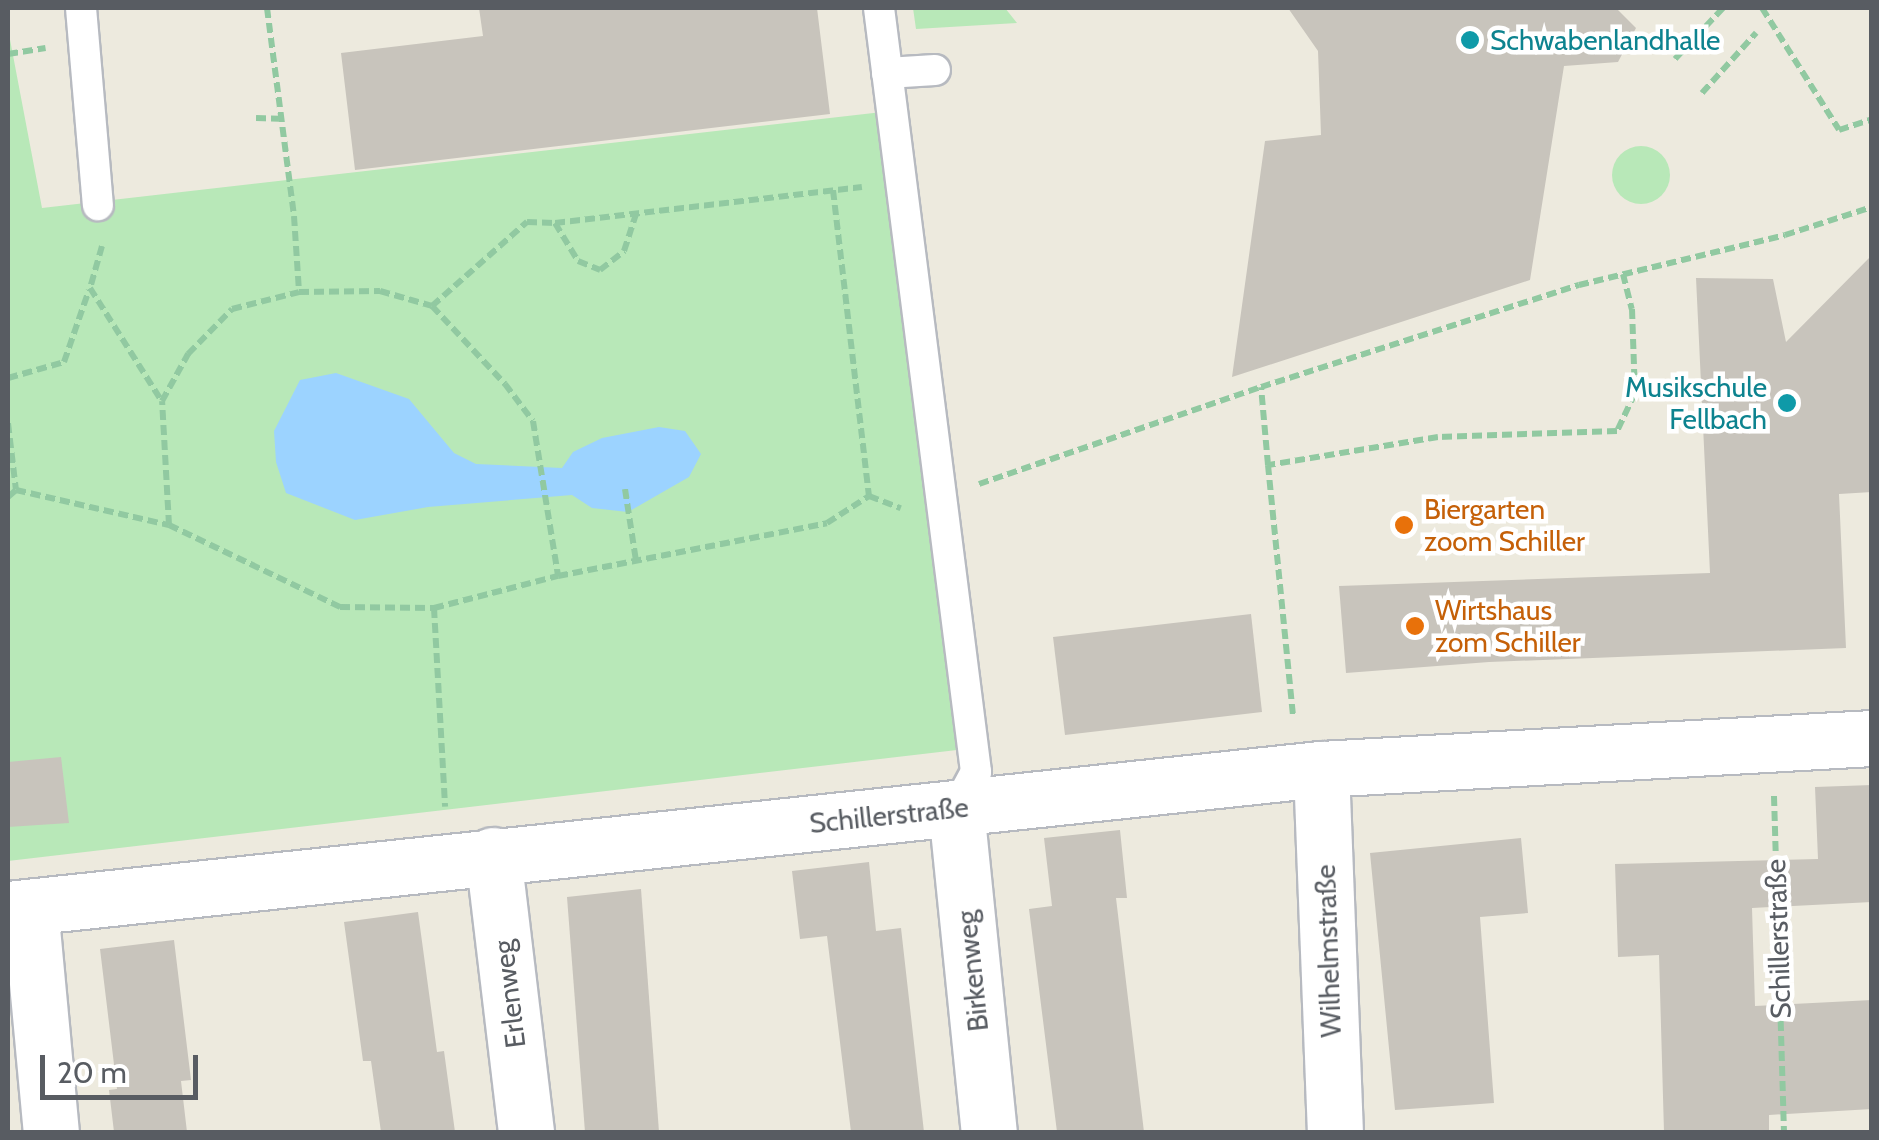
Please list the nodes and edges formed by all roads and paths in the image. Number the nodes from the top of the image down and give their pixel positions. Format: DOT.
graph roads {
  1 [pos="80,8"];
  2 [pos="268,8"];
  3 [pos="879,8"];
  4 [pos="1722,8"];
  5 [pos="1762,8"];
  6 [pos="1756,33"];
  7 [pos="1674,59"];
  8 [pos="935,70"];
  9 [pos="887,74"];
  10 [pos="1702,93"];
  11 [pos="256,118"];
  12 [pos="279,119"];
  13 [pos="1872,119"];
  14 [pos="98,205"];
  15 [pos="1872,208"];
  16 [pos="636,214"];
  17 [pos="555,223"];
  18 [pos="1623,274"];
  19 [pos="90,288"];
  20 [pos="299,292"];
  21 [pos="432,306"];
  22 [pos="8,378"];
  23 [pos="1261,387"];
  24 [pos="162,401"];
  25 [pos="8,422"];
  26 [pos="1268,465"];
  27 [pos="16,490"];
  28 [pos="625,490"];
  29 [pos="869,496"];
  30 [pos="8,497"];
  31 [pos="942,502"];
  32 [pos="169,525"];
  33 [pos="636,561"];
  34 [pos="558,576"];
  35 [pos="434,608"];
  36 [pos="1872,738"];
  37 [pos="1772,745"];
  38 [pos="1310,771"];
  39 [pos="956,808"];
  40 [pos="470,858"];
  41 [pos="19,908"];
  42 [pos="51,1132"];
  43 [pos="526,1132"];
  44 [pos="989,1132"];
  45 [pos="1335,1132"];
  46 [pos="1784,1132"];
  1 -- 14 [label="lane"];
  2 -- 12 [label="path"];
  3 -- 9 [label="lane"];
  4 -- 7 [label="path"];
  5 -- 13 [label="path"];
  6 -- 10 [label="path"];
  8 -- 9 [label="lane"];
  9 -- 31 [label="lane"];
  11 -- 12 [label="path"];
  12 -- 20 [label="path"];
  14 -- 19 [label="path"];
  15 -- 18 [label="path"];
  16 -- 17 [label="path"];
  16 -- 17 [label="path"];
  16 -- 29 [label="path"];
  17 -- 21 [label="path"];
  18 -- 23 [label="path"];
  18 -- 26 [label="path"];
  19 -- 22 [label="path"];
  19 -- 24 [label="path"];
  20 -- 21 [label="path"];
  20 -- 24 [label="path"];
  21 -- 34 [label="path"];
  23 -- 26 [label="path"];
  23 -- 31 [label="path"];
  24 -- 32 [label="path"];
  25 -- 27 [label="path"];
  26 -- 38 [label="path"];
  27 -- 30 [label="path"];
  27 -- 32 [label="path"];
  28 -- 33 [label="path"];
  29 -- 31 [label="path"];
  29 -- 33 [label="path"];
  31 -- 39 [label="lane"];
  32 -- 35 [label="path"];
  33 -- 34 [label="path"];
  34 -- 35 [label="path"];
  35 -- 40 [label="path"];
  36 -- 37 [label="street, Schillerstraße"];
  37 -- 38 [label="street, Schillerstraße"];
  37 -- 46 [label="path, Schillerstraße"];
  38 -- 39 [label="street, Schillerstraße"];
  38 -- 45 [label="street, Wilhelmstraße"];
  39 -- 40 [label="street, Schillerstraße"];
  39 -- 44 [label="street, Birkenweg"];
  40 -- 41 [label="street, Schillerstraße"];
  40 -- 43 [label="street, Erlenweg"];
  41 -- 42 [label="street"];
}
